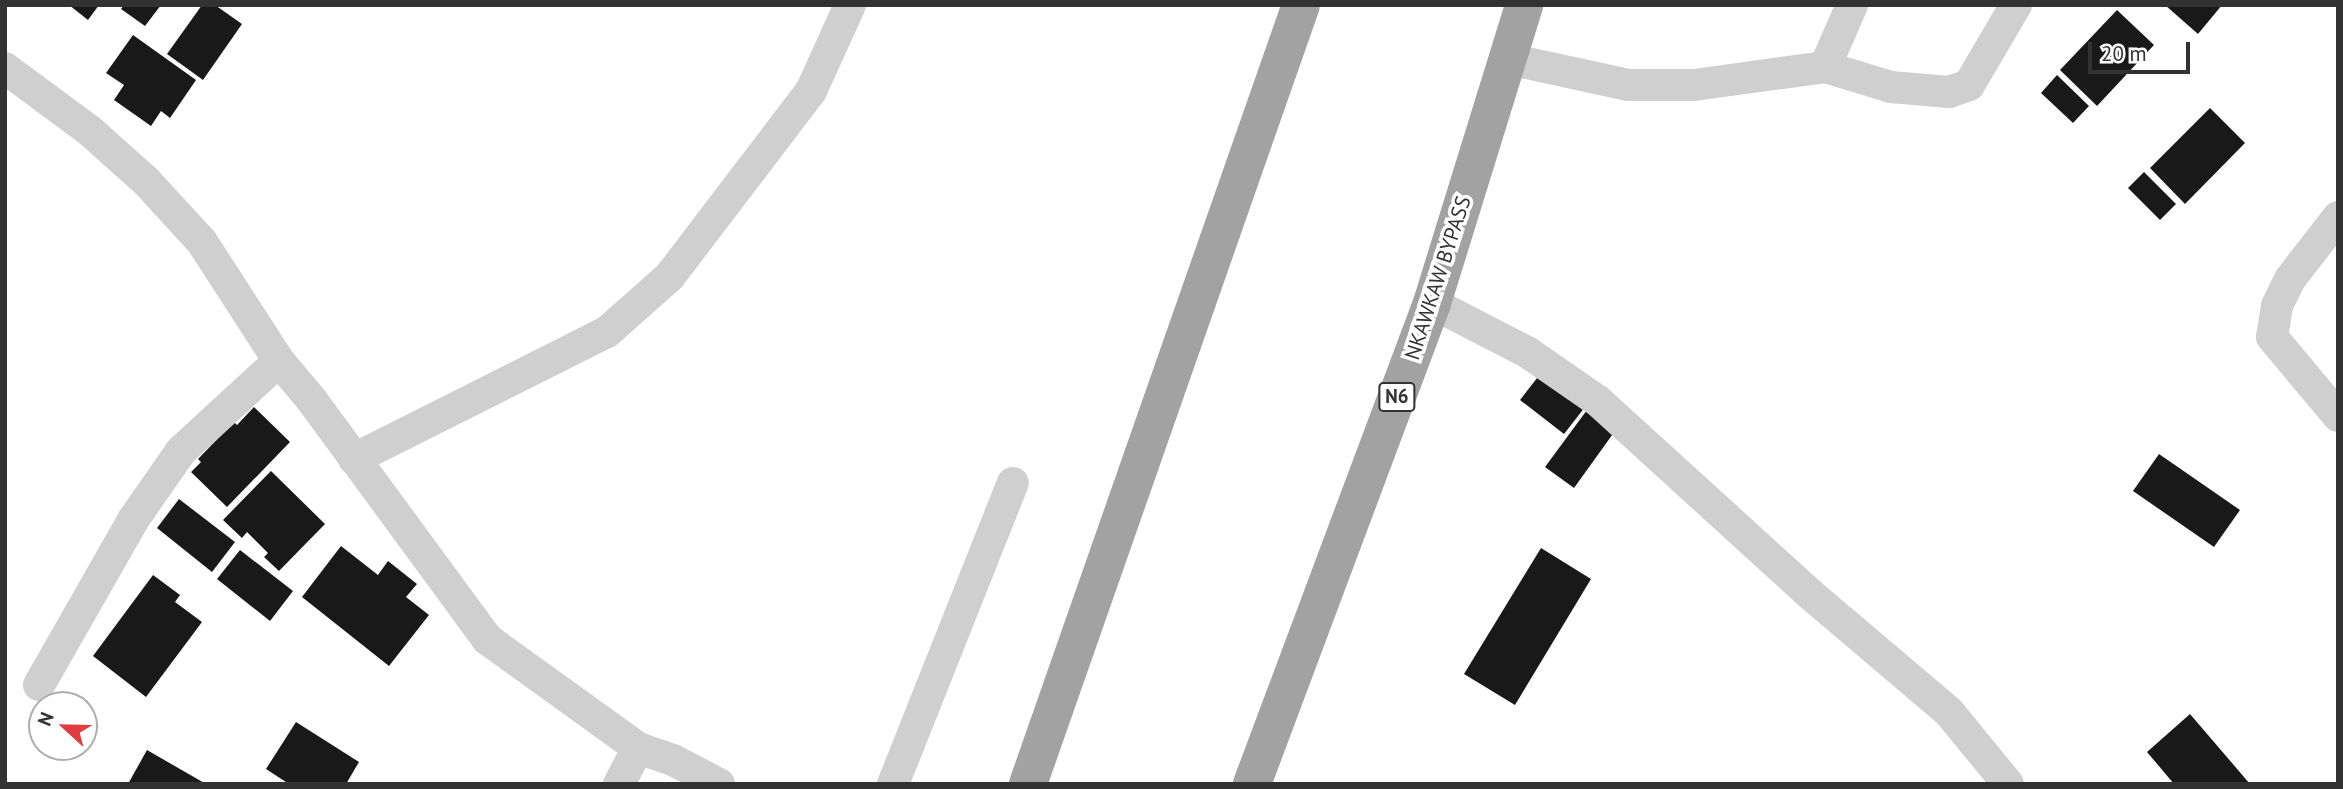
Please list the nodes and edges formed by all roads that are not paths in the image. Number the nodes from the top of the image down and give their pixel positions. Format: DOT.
graph roads {
  1 [pos="850,5"];
  2 [pos="1301,5"];
  3 [pos="1524,5"];
  4 [pos="1852,5"];
  5 [pos="2016,5"];
  6 [pos="1508,59"];
  7 [pos="1825,67"];
  8 [pos="7,74"];
  9 [pos="2338,217"];
  10 [pos="1432,303"];
  11 [pos="279,361"];
  12 [pos="2338,416"];
  13 [pos="354,458"];
  14 [pos="1013,483"];
  15 [pos="38,685"];
  16 [pos="638,748"];
  17 [pos="619,784"];
  18 [pos="719,784"];
  19 [pos="893,784"];
  20 [pos="1028,784"];
  21 [pos="1252,784"];
  22 [pos="2008,784"];
  1 -- 13 [label="street"];
  2 -- 20 [label="highway"];
  3 -- 6 [label="highway, NKAWKAW BYPASS / N6"];
  4 -- 7 [label="street"];
  5 -- 7 [label="street"];
  6 -- 7 [label="street"];
  6 -- 10 [label="highway, NKAWKAW BYPASS / N6"];
  8 -- 11 [label="street"];
  9 -- 12 [label="street"];
  10 -- 21 [label="highway, NKAWKAW BYPASS / N6"];
  10 -- 22 [label="street"];
  11 -- 13 [label="street"];
  11 -- 15 [label="street"];
  13 -- 16 [label="street"];
  14 -- 19 [label="street"];
  16 -- 17 [label="street"];
  16 -- 18 [label="street"];
}
